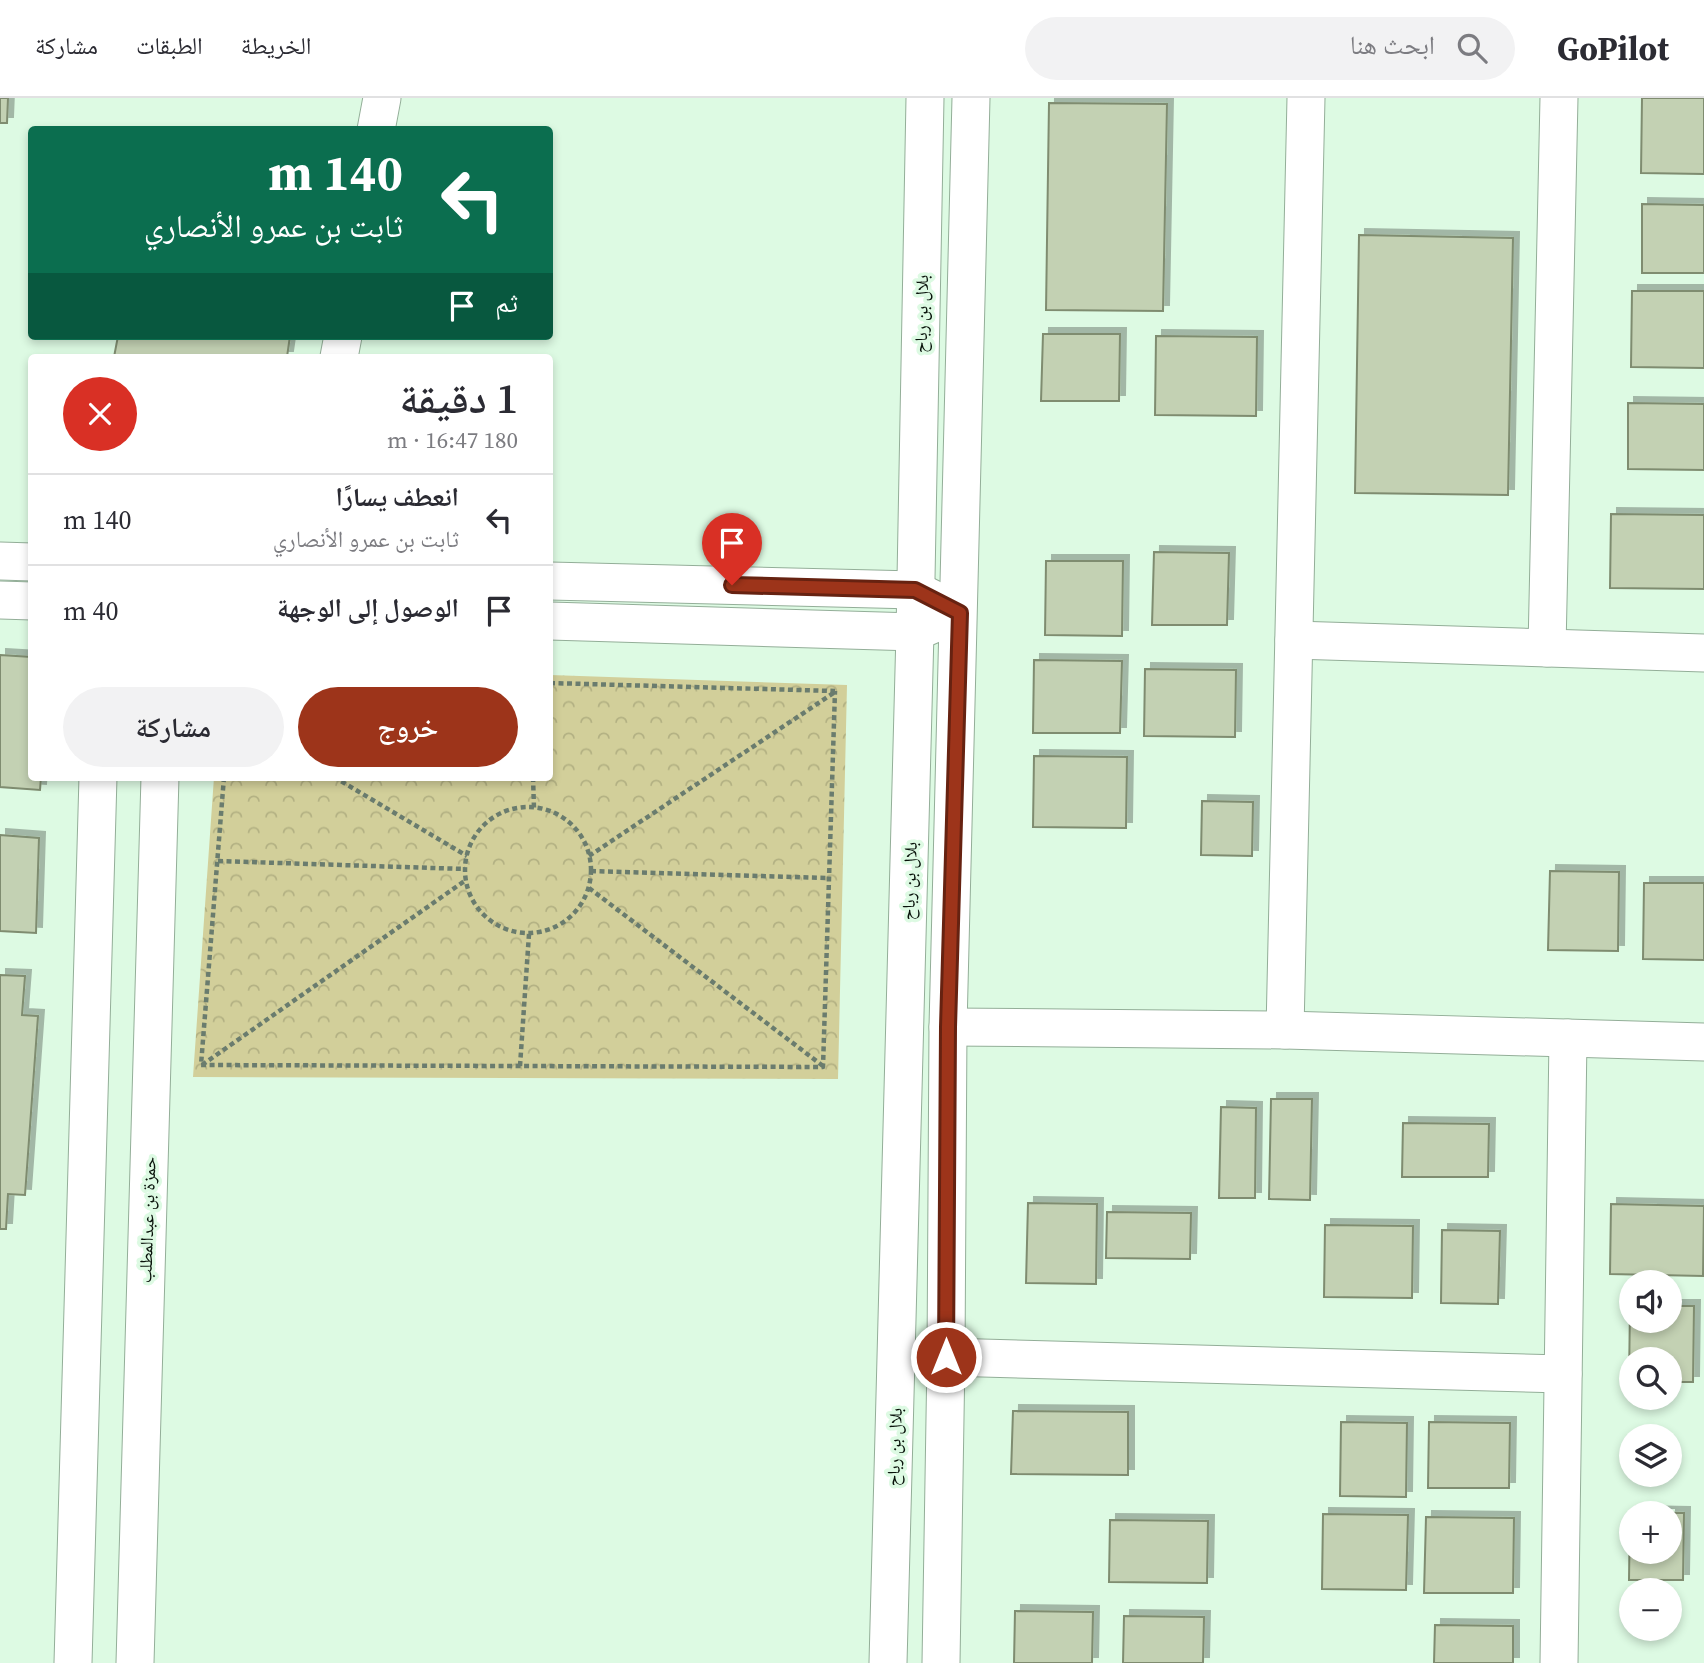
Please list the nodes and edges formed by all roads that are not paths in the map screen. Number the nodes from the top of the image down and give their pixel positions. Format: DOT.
graph roads {
  1 [pos="382,98"];
  2 [pos="925,98"];
  3 [pos="971,98"];
  4 [pos="1306,98"];
  5 [pos="1559,98"];
  6 [pos="377,126"];
  7 [pos="0,561"];
  8 [pos="28,562"];
  9 [pos="553,581"];
  10 [pos="915,590"];
  11 [pos="0,600"];
  12 [pos="28,601"];
  13 [pos="960,613"];
  14 [pos="553,621"];
  15 [pos="915,632"];
  16 [pos="1294,640"];
  17 [pos="1548,648"];
  18 [pos="1704,653"];
  19 [pos="98,781"];
  20 [pos="160,781"];
  21 [pos="948,1027"];
  22 [pos="1285,1030"];
  23 [pos="1568,1038"];
  24 [pos="1704,1042"];
  25 [pos="946,1357"];
  26 [pos="1563,1374"];
  27 [pos="73,1663"];
  28 [pos="135,1663"];
  29 [pos="888,1663"];
  30 [pos="941,1663"];
  31 [pos="1559,1663"];
  1 -- 6 [label="street"];
  2 -- 10 [label="street, بلال بن رباح"];
  3 -- 13 [label="street"];
  4 -- 16 [label="street"];
  5 -- 17 [label="street"];
  7 -- 8 [label="street"];
  9 -- 10 [label="street"];
  10 -- 13 [label="street"];
  10 -- 15 [label="street, بلال بن رباح"];
  11 -- 12 [label="street"];
  13 -- 15 [label="street"];
  13 -- 21 [label="street"];
  14 -- 15 [label="street"];
  15 -- 29 [label="street, بلال بن رباح"];
  16 -- 17 [label="street"];
  16 -- 22 [label="street"];
  17 -- 18 [label="street"];
  19 -- 27 [label="street"];
  20 -- 28 [label="street, حمزة بن عبدالمطلب"];
  21 -- 22 [label="street"];
  21 -- 25 [label="street"];
  22 -- 23 [label="street"];
  23 -- 24 [label="street"];
  23 -- 26 [label="street"];
  25 -- 26 [label="street"];
  25 -- 30 [label="street"];
  26 -- 31 [label="street"];
}
